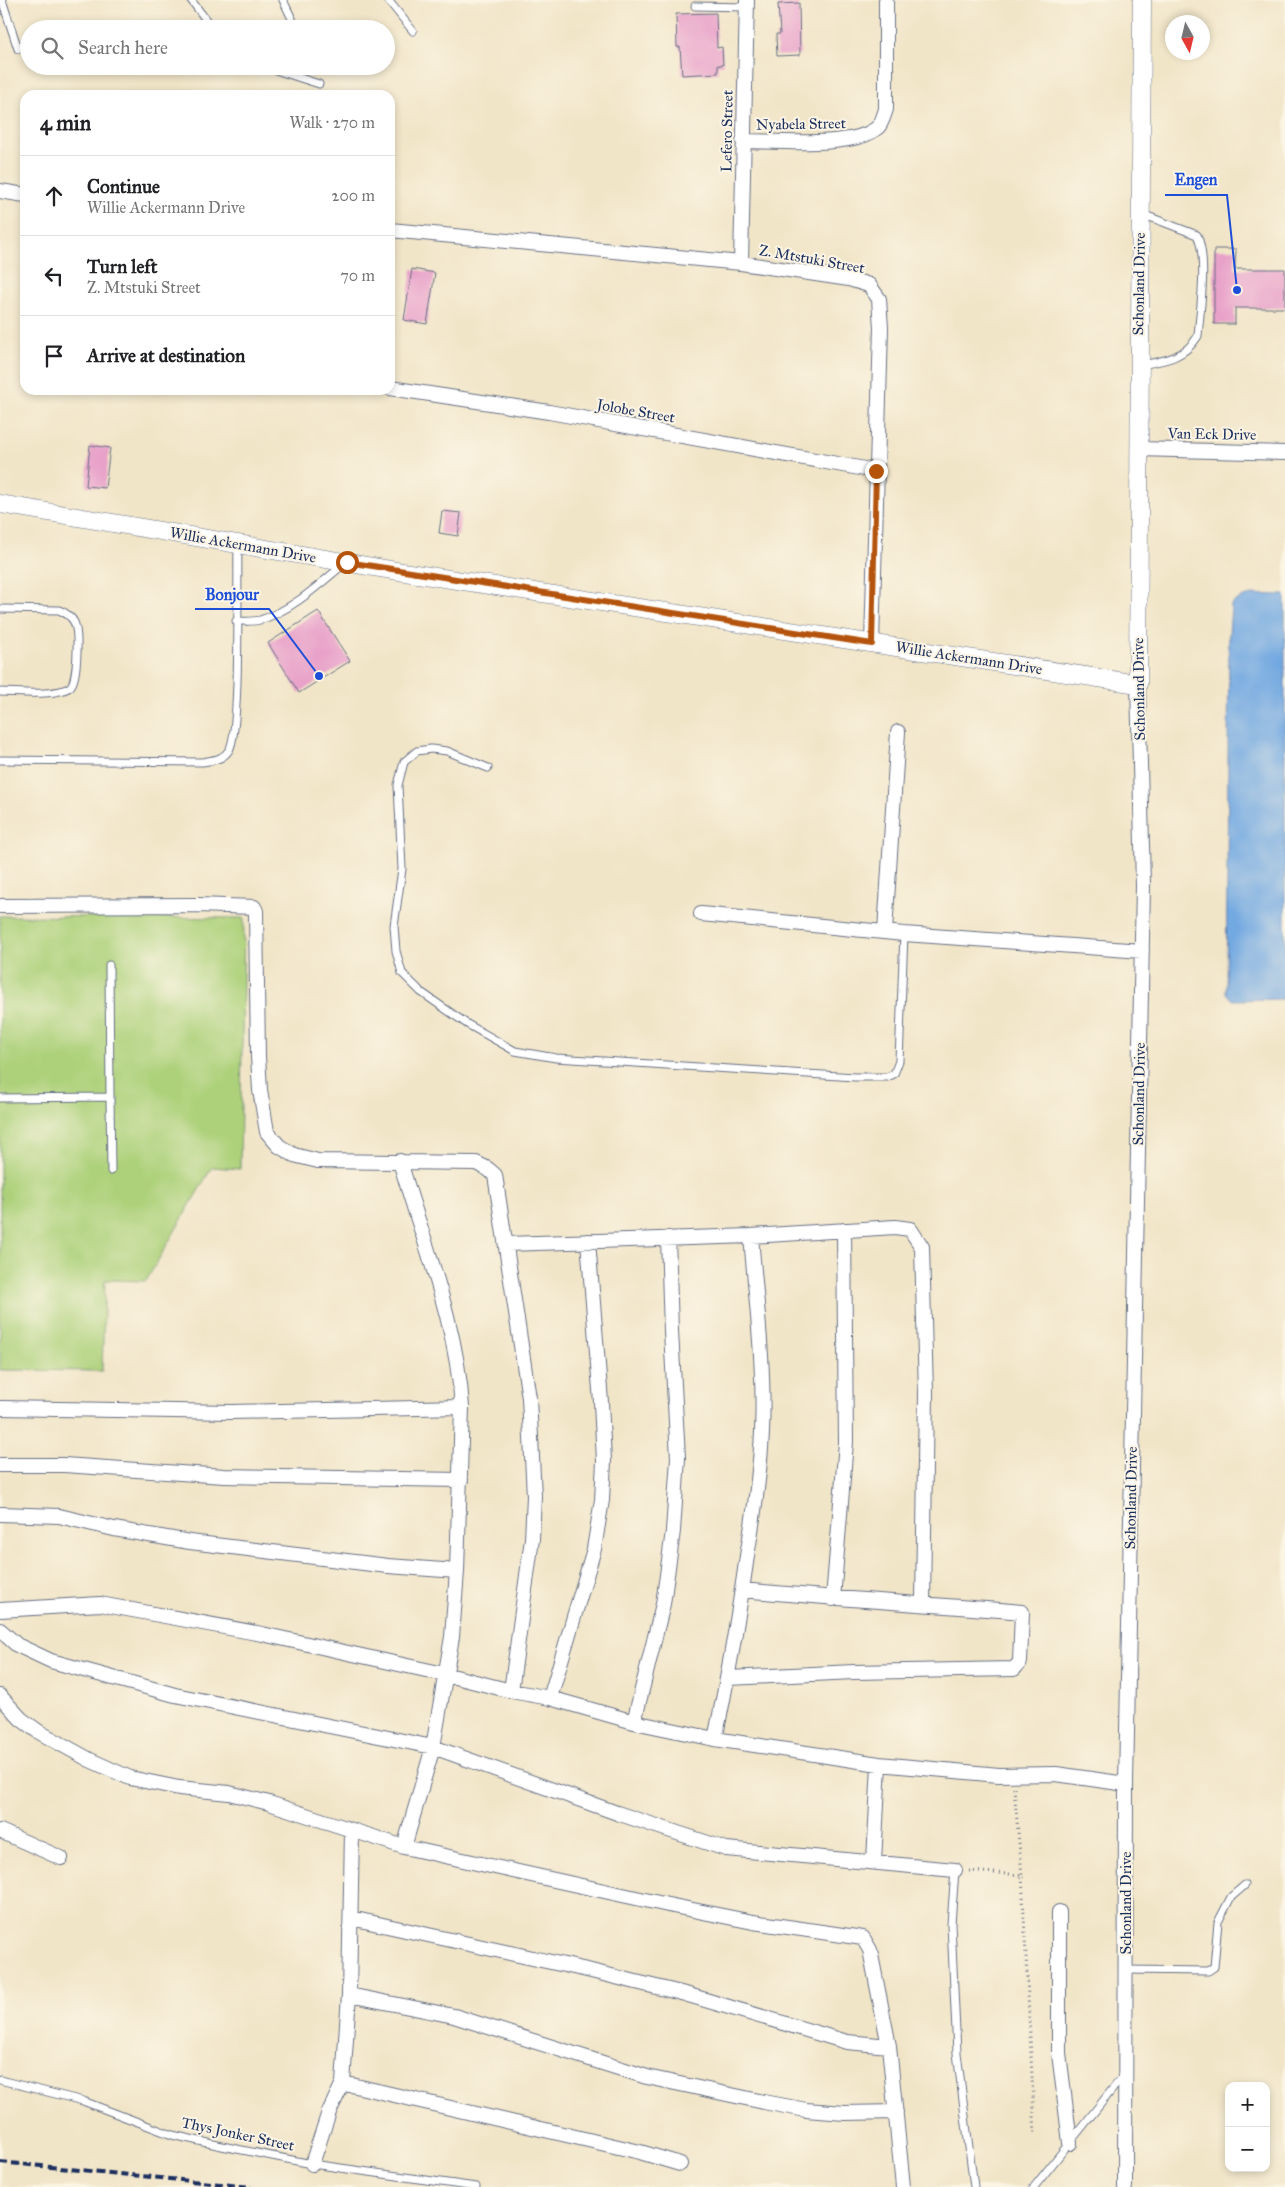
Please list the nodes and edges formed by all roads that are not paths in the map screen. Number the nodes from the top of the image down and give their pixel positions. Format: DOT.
graph roads {
  1 [pos="2,0"];
  2 [pos="191,0"];
  3 [pos="283,0"];
  4 [pos="388,0"];
  5 [pos="886,0"];
  6 [pos="1142,0"];
  7 [pos="747,3"];
  8 [pos="695,6"];
  9 [pos="206,20"];
  10 [pos="293,20"];
  11 [pos="413,31"];
  12 [pos="18,49"];
  13 [pos="291,75"];
  14 [pos="319,84"];
  15 [pos="743,141"];
  16 [pos="0,192"];
  17 [pos="20,194"];
  18 [pos="1140,213"];
  19 [pos="395,230"];
  20 [pos="741,263"];
  21 [pos="1138,366"];
  22 [pos="395,389"];
  23 [pos="1138,449"];
  24 [pos="1285,453"];
  25 [pos="876,471"];
  26 [pos="0,504"];
  27 [pos="238,543"];
  28 [pos="347,562"];
  29 [pos="0,609"];
  30 [pos="236,621"];
  31 [pos="872,644"];
  32 [pos="1138,684"];
  33 [pos="0,692"];
  34 [pos="898,732"];
  35 [pos="0,760"];
  36 [pos="488,768"];
  37 [pos="0,906"];
  38 [pos="701,914"];
  39 [pos="886,931"];
  40 [pos="904,934"];
  41 [pos="1142,952"];
  42 [pos="109,965"];
  43 [pos="110,1097"];
  44 [pos="0,1098"];
  45 [pos="400,1161"];
  46 [pos="112,1172"];
  47 [pos="844,1230"];
  48 [pos="751,1236"];
  49 [pos="668,1238"];
  50 [pos="588,1241"];
  51 [pos="506,1244"];
  52 [pos="462,1407"];
  53 [pos="0,1408"];
  54 [pos="0,1465"];
  55 [pos="460,1480"];
  56 [pos="0,1514"];
  57 [pos="457,1572"];
  58 [pos="742,1590"];
  59 [pos="834,1599"];
  60 [pos="923,1603"];
  61 [pos="0,1610"];
  62 [pos="0,1630"];
  63 [pos="444,1674"];
  64 [pos="728,1678"];
  65 [pos="511,1691"];
  66 [pos="0,1696"];
  67 [pos="550,1698"];
  68 [pos="634,1722"];
  69 [pos="715,1739"];
  70 [pos="433,1748"];
  71 [pos="879,1764"];
  72 [pos="1126,1784"];
  73 [pos="0,1831"];
  74 [pos="352,1831"];
  75 [pos="404,1847"];
  76 [pos="62,1858"];
  77 [pos="874,1862"];
  78 [pos="956,1870"];
  79 [pos="1245,1885"];
  80 [pos="1059,1912"];
  81 [pos="351,1918"];
  82 [pos="1125,1970"];
  83 [pos="349,1995"];
  84 [pos="889,2046"];
  85 [pos="1125,2074"];
  86 [pos="0,2080"];
  87 [pos="343,2084"];
  88 [pos="896,2112"];
  89 [pos="1070,2143"];
  90 [pos="312,2164"];
  91 [pos="680,2164"];
  92 [pos="476,2187"];
  93 [pos="903,2187"];
  94 [pos="974,2187"];
  95 [pos="1034,2187"];
  96 [pos="1125,2187"];
  1 -- 12 [label="lane"];
  2 -- 9 [label="lane"];
  3 -- 10 [label="lane"];
  4 -- 11 [label="lane"];
  5 -- 15 [label="street, Nyabela Street"];
  6 -- 18 [label="street, Schonland Drive"];
  7 -- 8 [label="lane"];
  7 -- 15 [label="street, Lefero Street"];
  13 -- 14 [label="lane"];
  15 -- 20 [label="street, Lefero Street"];
  16 -- 17 [label="street"];
  18 -- 21 [label="street, Schonland Drive"];
  18 -- 21 [label="lane"];
  19 -- 20 [label="street, Z. Mtstuki Street"];
  20 -- 25 [label="street, Z. Mtstuki Street"];
  21 -- 23 [label="street, Schonland Drive"];
  22 -- 25 [label="street, Jolobe Street"];
  23 -- 24 [label="street, Van Eck Drive"];
  23 -- 32 [label="street, Schonland Drive"];
  25 -- 31 [label="street, Z. Mtstuki Street"];
  26 -- 27 [label="street, Willie Ackermann Drive"];
  27 -- 28 [label="street, Willie Ackermann Drive"];
  27 -- 30 [label="lane"];
  28 -- 30 [label="lane"];
  28 -- 31 [label="street, Willie Ackermann Drive"];
  29 -- 33 [label="lane"];
  30 -- 35 [label="lane"];
  31 -- 32 [label="street, Willie Ackermann Drive"];
  32 -- 41 [label="street, Schonland Drive"];
  34 -- 39 [label="street"];
  36 -- 40 [label="lane"];
  37 -- 45 [label="street"];
  38 -- 39 [label="street"];
  39 -- 40 [label="street"];
  40 -- 41 [label="street"];
  41 -- 72 [label="street, Schonland Drive"];
  42 -- 43 [label="lane"];
  43 -- 44 [label="lane"];
  43 -- 46 [label="lane"];
  45 -- 51 [label="street"];
  45 -- 52 [label="street"];
  47 -- 48 [label="street"];
  47 -- 59 [label="street"];
  47 -- 60 [label="street"];
  48 -- 49 [label="street"];
  48 -- 58 [label="street"];
  49 -- 50 [label="street"];
  49 -- 68 [label="street"];
  50 -- 51 [label="street"];
  50 -- 67 [label="street"];
  51 -- 65 [label="street"];
  52 -- 53 [label="street"];
  52 -- 55 [label="street"];
  54 -- 55 [label="street"];
  55 -- 57 [label="street"];
  56 -- 57 [label="street"];
  57 -- 63 [label="street"];
  58 -- 59 [label="street"];
  58 -- 64 [label="street"];
  59 -- 60 [label="street"];
  60 -- 64 [label="street"];
  61 -- 63 [label="street"];
  62 -- 70 [label="street"];
  63 -- 65 [label="street"];
  63 -- 70 [label="street"];
  64 -- 69 [label="street"];
  65 -- 67 [label="street"];
  66 -- 74 [label="street"];
  67 -- 68 [label="street"];
  68 -- 69 [label="street"];
  69 -- 71 [label="street"];
  70 -- 75 [label="street"];
  70 -- 77 [label="street"];
  71 -- 72 [label="street"];
  71 -- 77 [label="street"];
  72 -- 82 [label="street, Schonland Drive"];
  73 -- 76 [label="street"];
  74 -- 75 [label="street"];
  74 -- 81 [label="street"];
  75 -- 84 [label="street"];
  77 -- 78 [label="street"];
  78 -- 94 [label="lane"];
  79 -- 82 [label="lane"];
  80 -- 89 [label="street"];
  81 -- 83 [label="street"];
  81 -- 84 [label="street"];
  82 -- 85 [label="street, Schonland Drive"];
  83 -- 87 [label="street"];
  83 -- 88 [label="street"];
  84 -- 88 [label="street"];
  85 -- 89 [label="lane"];
  85 -- 96 [label="street, Schonland Drive"];
  86 -- 90 [label="lane, Thys Jonker Street"];
  87 -- 90 [label="street"];
  87 -- 91 [label="street"];
  88 -- 93 [label="street"];
  89 -- 95 [label="lane"];
  90 -- 92 [label="lane, Thys Jonker Street"];
}
